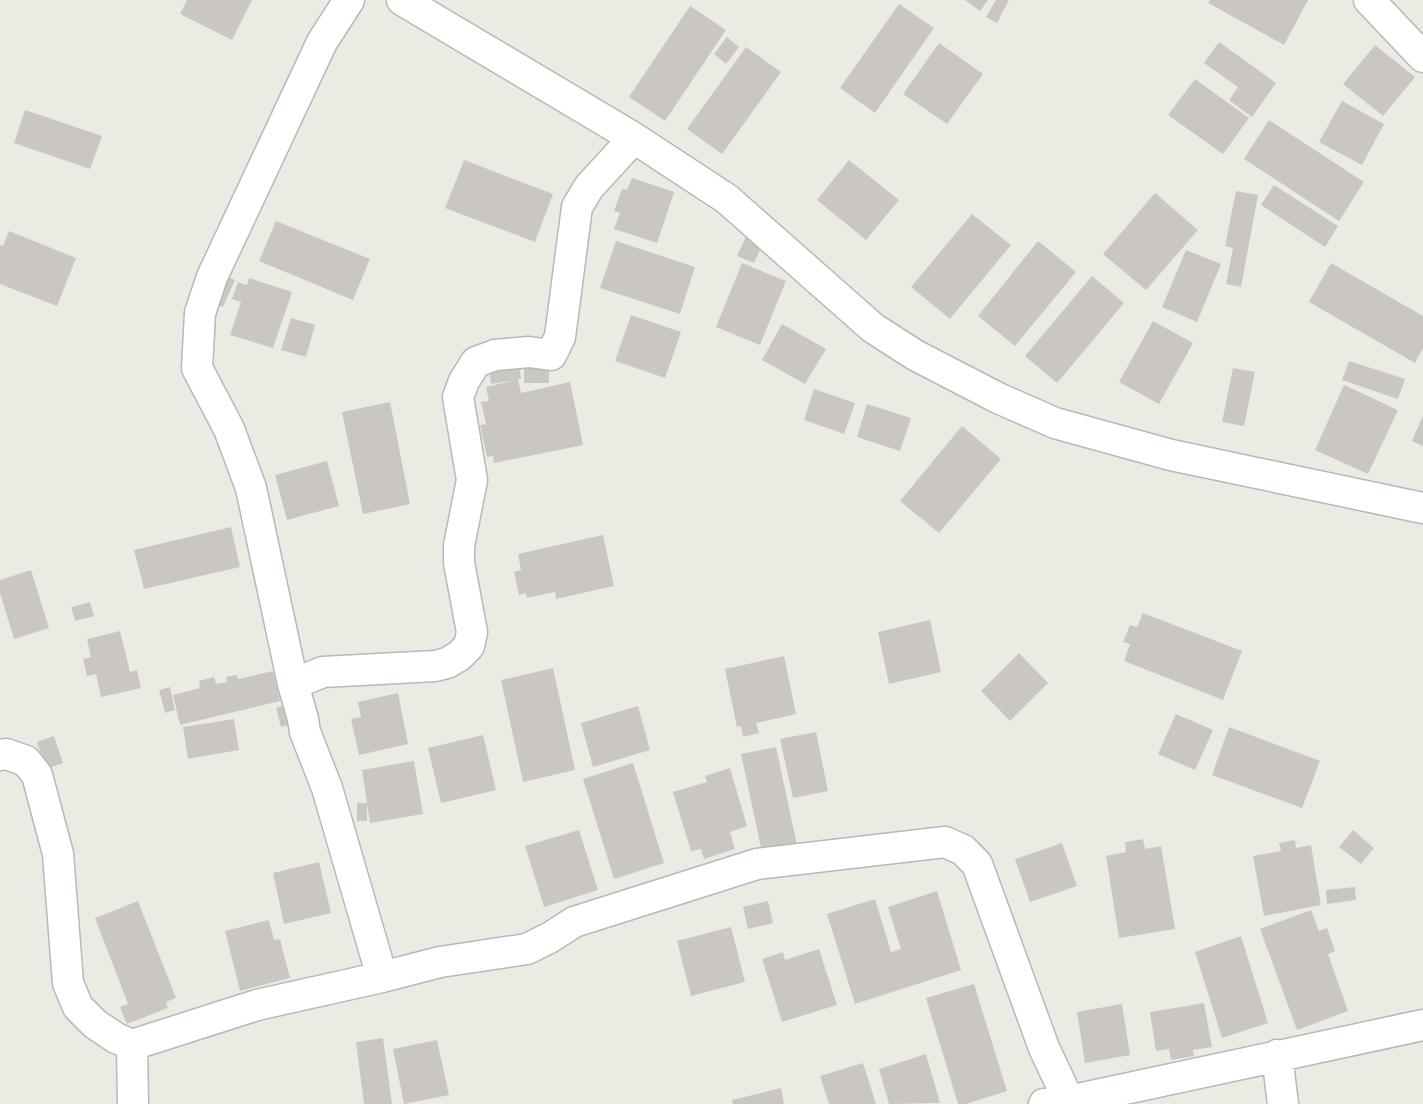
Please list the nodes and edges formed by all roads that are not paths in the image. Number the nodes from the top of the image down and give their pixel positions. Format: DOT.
graph roads {
  1 [pos="349,0"];
  2 [pos="402,0"];
  3 [pos="1369,0"];
  4 [pos="1423,57"];
  5 [pos="634,138"];
  6 [pos="1423,508"];
  7 [pos="293,684"];
  8 [pos="0,754"];
  9 [pos="382,977"];
  10 [pos="1423,1025"];
  11 [pos="132,1045"];
  12 [pos="1277,1055"];
  13 [pos="1056,1102"];
  14 [pos="133,1104"];
  15 [pos="1283,1104"];
  1 -- 7 [label="street"];
  2 -- 5 [label="street"];
  3 -- 4 [label="street"];
  5 -- 6 [label="street"];
  5 -- 7 [label="street"];
  7 -- 9 [label="street"];
  8 -- 11 [label="street"];
  9 -- 11 [label="street"];
  9 -- 13 [label="street"];
  10 -- 12 [label="street"];
  11 -- 14 [label="street"];
  12 -- 13 [label="street"];
  12 -- 15 [label="street"];
}
